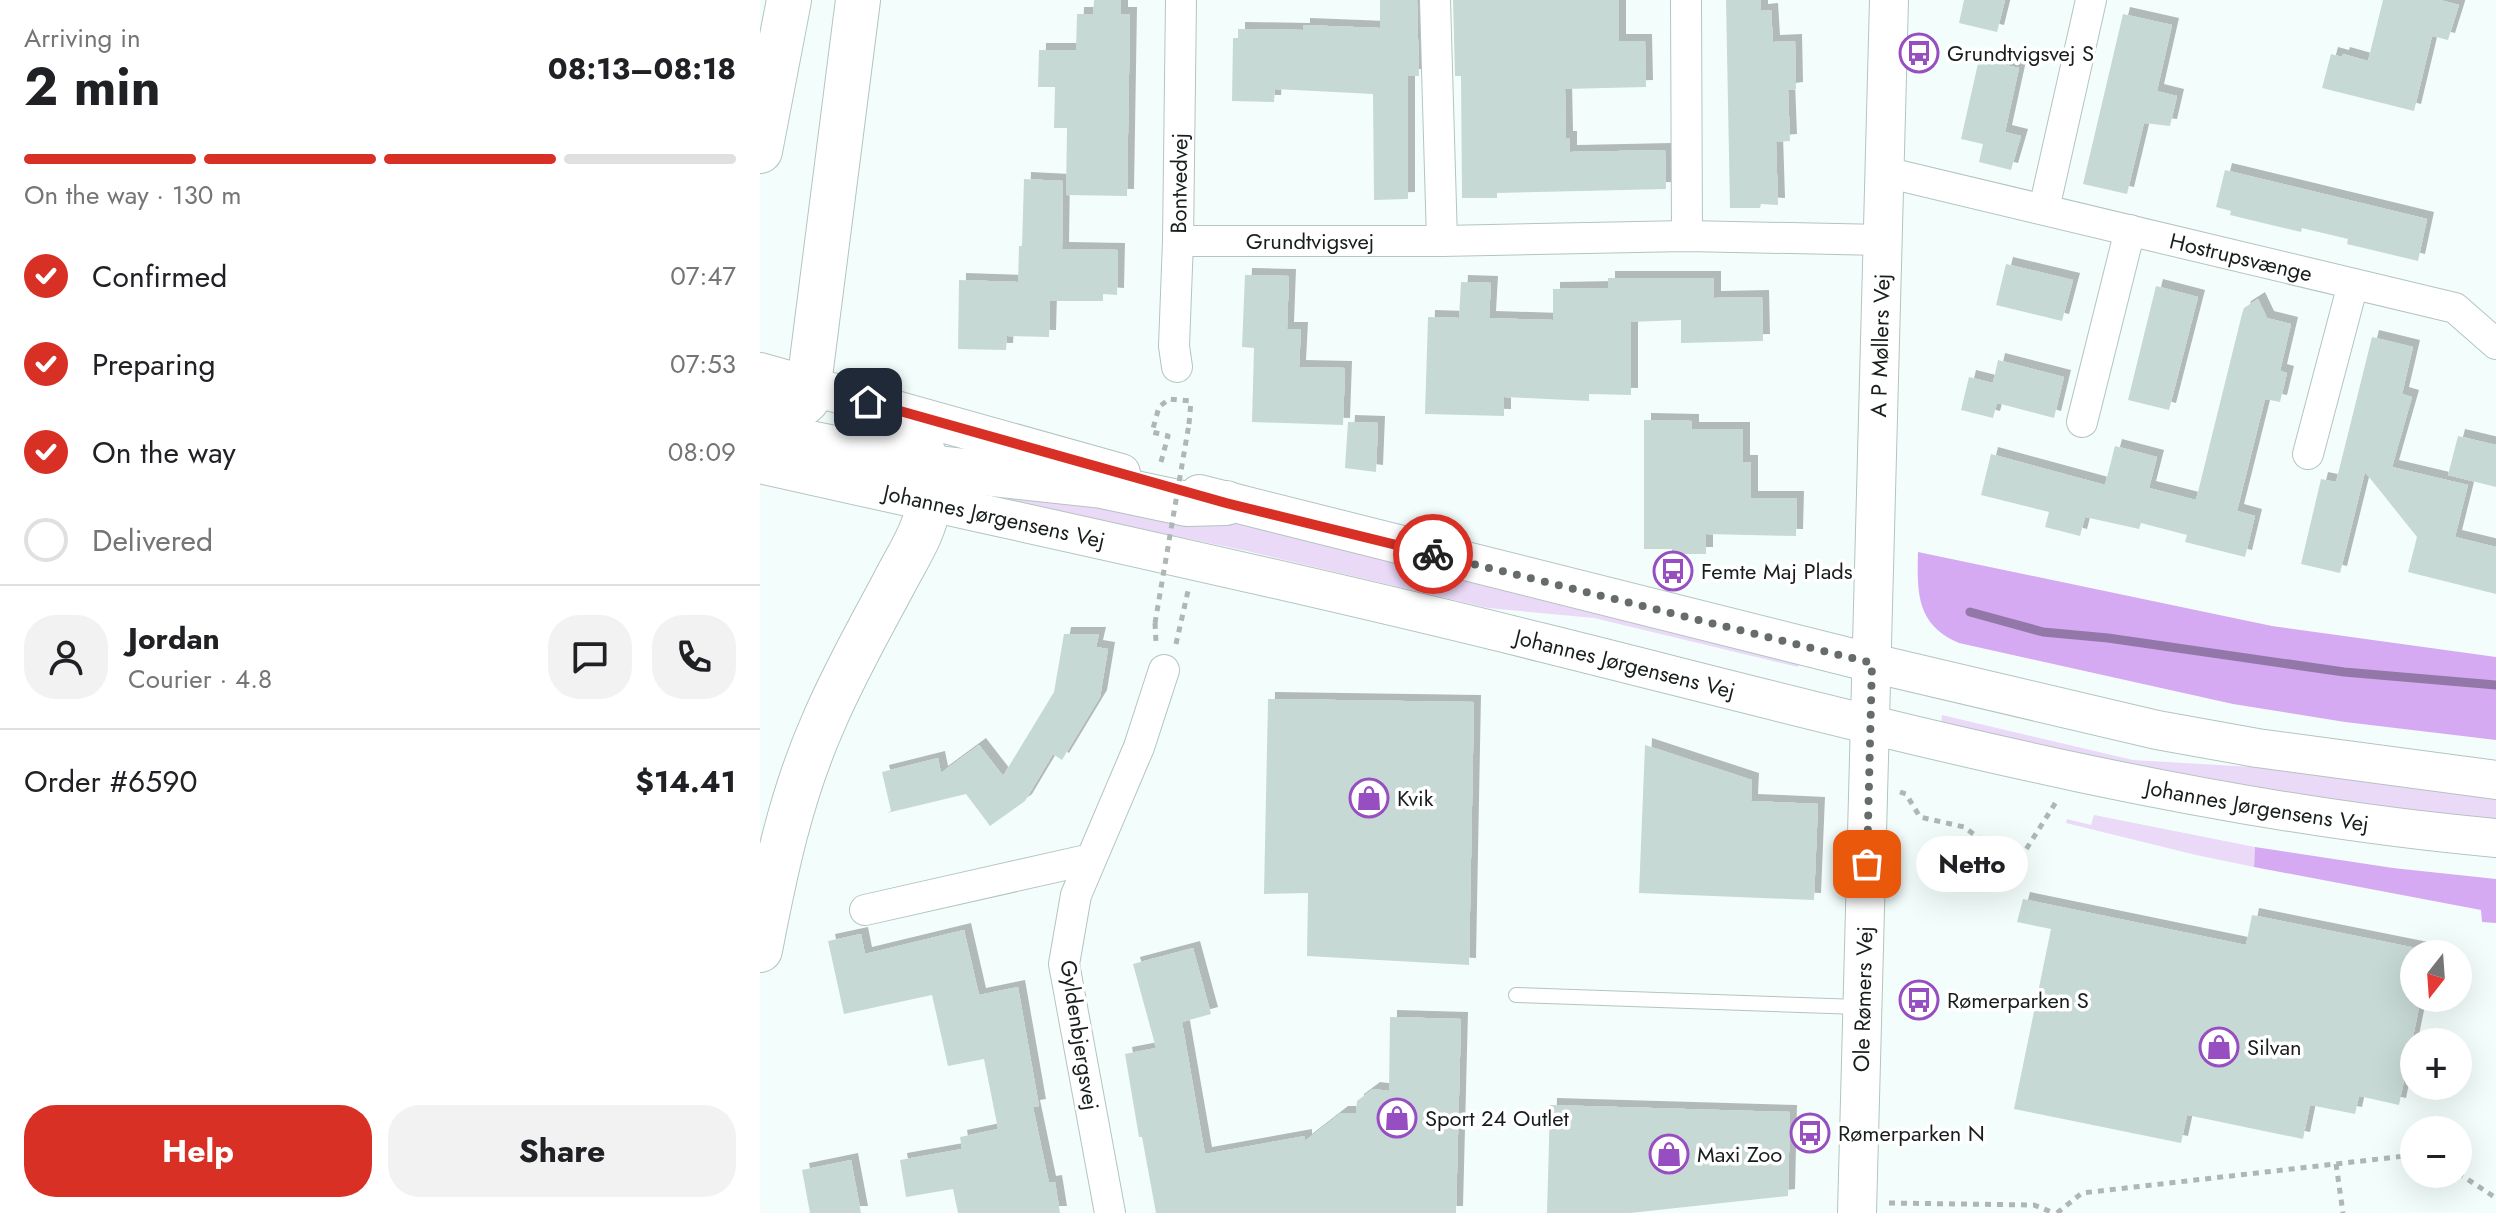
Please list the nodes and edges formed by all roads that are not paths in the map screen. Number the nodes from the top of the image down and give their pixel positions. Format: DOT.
graph roads {
  1 [pos="789,0"];
  2 [pos="858,0"];
  3 [pos="1181,0"];
  4 [pos="1435,0"];
  5 [pos="1686,0"];
  6 [pos="1889,0"];
  7 [pos="2091,0"];
  8 [pos="760,151"];
  9 [pos="1885,172"];
  10 [pos="2044,209"];
  11 [pos="2130,230"];
  12 [pos="1687,236"];
  13 [pos="1883,240"];
  14 [pos="1178,241"];
  15 [pos="1442,241"];
  16 [pos="2353,284"];
  17 [pos="2496,344"];
  18 [pos="1177,367"];
  19 [pos="760,372"];
  20 [pos="810,385"];
  21 [pos="760,405"];
  22 [pos="886,407"];
  23 [pos="2082,422"];
  24 [pos="760,433"];
  25 [pos="2308,454"];
  26 [pos="760,464"];
  27 [pos="929,484"];
  28 [pos="1226,503"];
  29 [pos="1164,670"];
  30 [pos="1871,692"];
  31 [pos="2496,780"];
  32 [pos="2496,838"];
  33 [pos="1091,859"];
  34 [pos="865,910"];
  35 [pos="760,950"];
  36 [pos="1516,995"];
  37 [pos="1864,1007"];
  38 [pos="1857,1208"];
  39 [pos="1110,1213"];
  1 -- 8 [label="main road"];
  2 -- 20 [label="main road"];
  3 -- 14 [label="street, Bontvedvej"];
  4 -- 15 [label="street"];
  5 -- 12 [label="street"];
  6 -- 9 [label="street, A P Møllers Vej"];
  7 -- 10 [label="street"];
  9 -- 10 [label="street, Hostrupsvænge"];
  9 -- 13 [label="street, A P Møllers Vej"];
  10 -- 11 [label="street, Hostrupsvænge"];
  11 -- 16 [label="street, Hostrupsvænge"];
  11 -- 23 [label="street"];
  12 -- 13 [label="street, Grundtvigsvej"];
  12 -- 15 [label="street, Grundtvigsvej"];
  13 -- 30 [label="street, A P Møllers Vej"];
  14 -- 15 [label="street, Grundtvigsvej"];
  14 -- 18 [label="street, Bontvedvej"];
  16 -- 17 [label="street, Hostrupsvænge"];
  16 -- 25 [label="street"];
  19 -- 20 [label="street, Johannes Jørgensens Vej"];
  20 -- 21 [label="main road"];
  20 -- 22 [label="street, Johannes Jørgensens Vej"];
  22 -- 27 [label="main road"];
  22 -- 28 [label="street, Johannes Jørgensens Vej"];
  24 -- 27 [label="main road"];
  26 -- 27 [label="street, Johannes Jørgensens Vej"];
  27 -- 28 [label="main road"];
  27 -- 30 [label="street, Johannes Jørgensens Vej"];
  27 -- 35 [label="main road"];
  28 -- 30 [label="street, Johannes Jørgensens Vej"];
  29 -- 33 [label="street, Gyldenbjergsvej"];
  30 -- 31 [label="street, Johannes Jørgensens Vej"];
  30 -- 32 [label="street, Johannes Jørgensens Vej"];
  30 -- 37 [label="street, Ole Rømers Vej"];
  33 -- 34 [label="street"];
  33 -- 39 [label="street, Gyldenbjergsvej"];
  36 -- 37 [label="lane"];
  37 -- 38 [label="street, Ole Rømers Vej"];
}
